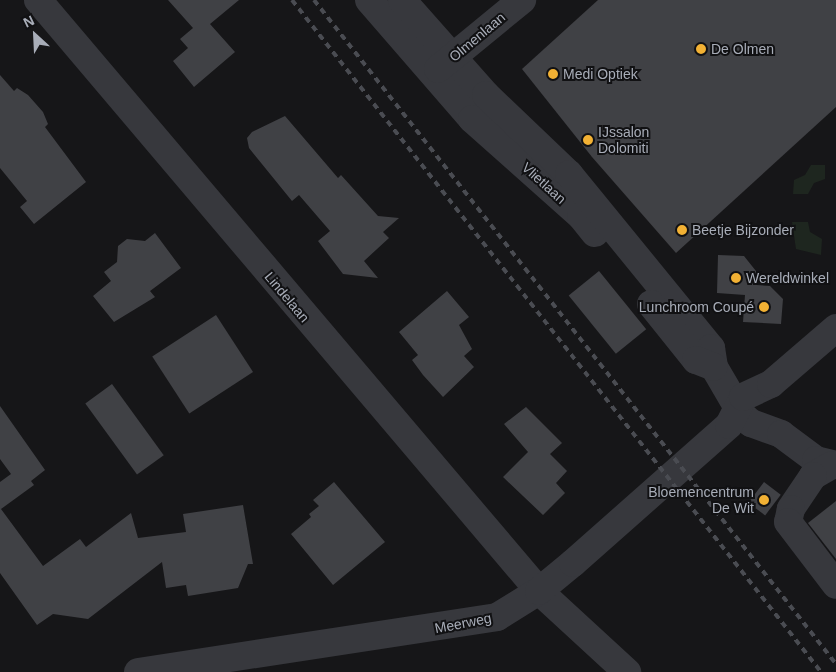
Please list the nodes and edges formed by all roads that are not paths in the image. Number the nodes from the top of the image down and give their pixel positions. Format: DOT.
graph roads {
  1 [pos="38,0"];
  2 [pos="369,0"];
  3 [pos="402,0"];
  4 [pos="522,0"];
  5 [pos="453,58"];
  6 [pos="432,74"];
  7 [pos="836,328"];
  8 [pos="714,367"];
  9 [pos="736,405"];
  10 [pos="801,450"];
  11 [pos="834,465"];
  12 [pos="804,489"];
  13 [pos="836,586"];
  14 [pos="539,591"];
  15 [pos="138,672"];
  16 [pos="627,672"];
  1 -- 14 [label="street, Lindelaan"];
  2 -- 6 [label="street, Vlietlaan"];
  3 -- 5 [label="street, Vlietlaan"];
  4 -- 5 [label="street, Olmenlaan"];
  5 -- 6 [label="street, Olmenlaan"];
  5 -- 8 [label="street, Vlietlaan"];
  6 -- 8 [label="street, Vlietlaan"];
  7 -- 9 [label="street"];
  8 -- 9 [label="street, Vlietlaan"];
  9 -- 10 [label="street, Vlietlaan"];
  9 -- 14 [label="street, Meerweg"];
  10 -- 11 [label="street, Vlietlaan"];
  10 -- 12 [label="street"];
  11 -- 12 [label="street"];
  12 -- 13 [label="street"];
  14 -- 15 [label="street, Meerweg"];
  14 -- 16 [label="street, Lindelaan"];
}
